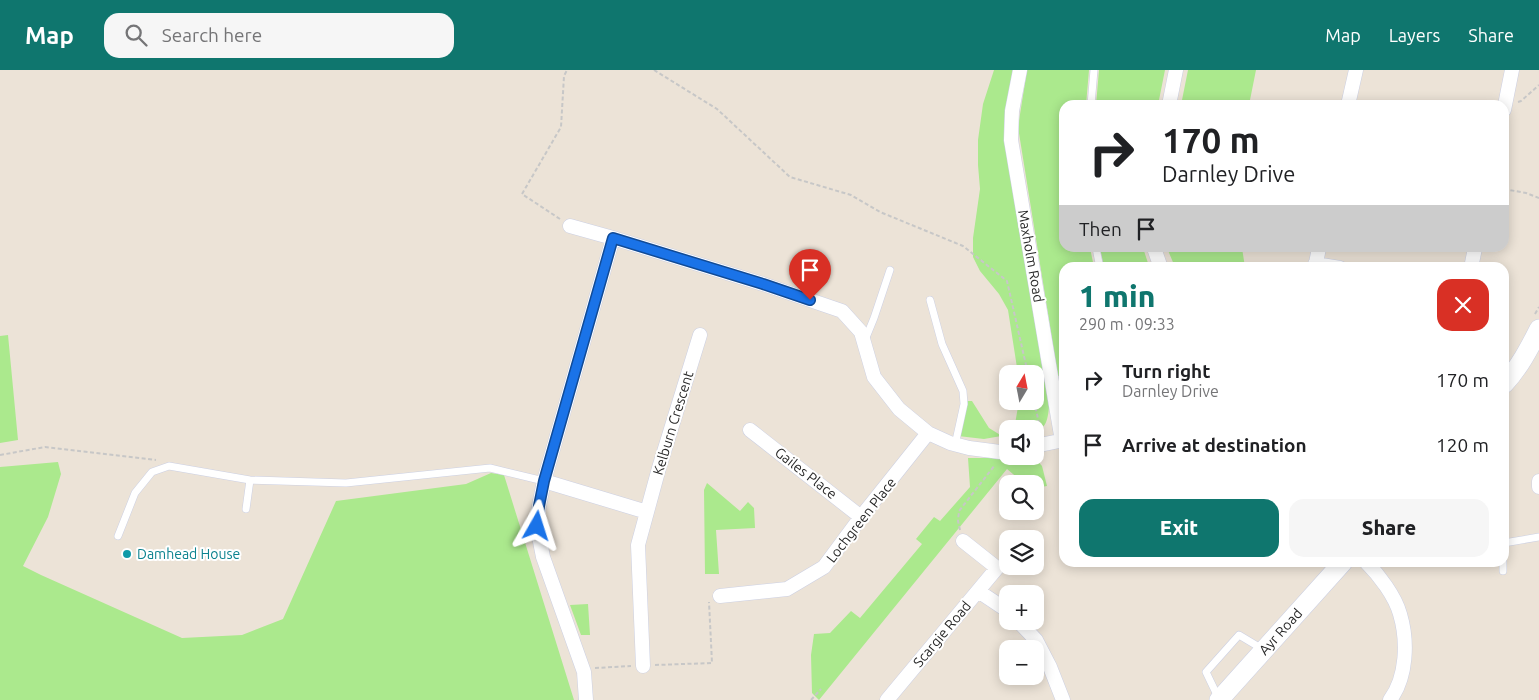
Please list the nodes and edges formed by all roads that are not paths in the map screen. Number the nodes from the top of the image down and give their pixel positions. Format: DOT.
graph roads {
  1 [pos="1020,70"];
  2 [pos="1094,70"];
  3 [pos="1176,70"];
  4 [pos="1356,70"];
  5 [pos="1512,70"];
  6 [pos="1092,100"];
  7 [pos="1170,100"];
  8 [pos="1349,100"];
  9 [pos="1506,100"];
  10 [pos="570,226"];
  11 [pos="613,238"];
  12 [pos="890,270"];
  13 [pos="930,300"];
  14 [pos="1539,329"];
  15 [pos="700,334"];
  16 [pos="864,342"];
  17 [pos="1534,345"];
  18 [pos="1509,378"];
  19 [pos="1059,418"];
  20 [pos="750,430"];
  21 [pos="928,433"];
  22 [pos="1059,442"];
  23 [pos="1044,444"];
  24 [pos="955,445"];
  25 [pos="999,450"];
  26 [pos="250,480"];
  27 [pos="544,481"];
  28 [pos="1539,481"];
  29 [pos="1539,487"];
  30 [pos="246,510"];
  31 [pos="647,512"];
  32 [pos="861,517"];
  33 [pos="118,536"];
  34 [pos="1539,536"];
  35 [pos="963,541"];
  36 [pos="1509,542"];
  37 [pos="1339,567"];
  38 [pos="1370,567"];
  39 [pos="1503,567"];
  40 [pos="1503,571"];
  41 [pos="978,592"];
  42 [pos="720,596"];
  43 [pos="999,605"];
  44 [pos="1027,630"];
  45 [pos="1264,650"];
  46 [pos="643,666"];
  47 [pos="586,700"];
  48 [pos="887,700"];
  49 [pos="1063,700"];
  50 [pos="1219,700"];
  51 [pos="1390,700"];
  1 -- 19 [label="street, Maxholm Road"];
  2 -- 6 [label="lane"];
  3 -- 7 [label="street"];
  4 -- 8 [label="street"];
  5 -- 9 [label="street"];
  10 -- 11 [label="street"];
  11 -- 16 [label="street"];
  11 -- 27 [label="street"];
  12 -- 16 [label="lane"];
  13 -- 24 [label="lane"];
  14 -- 17 [label="main road"];
  15 -- 31 [label="street, Kelburn Crescent"];
  16 -- 21 [label="street"];
  17 -- 18 [label="main road"];
  20 -- 32 [label="street, Gailes Place"];
  21 -- 24 [label="street"];
  21 -- 32 [label="street, Lochgreen Place"];
  22 -- 23 [label="street"];
  24 -- 25 [label="street"];
  26 -- 27 [label="lane"];
  26 -- 30 [label="lane"];
  26 -- 33 [label="lane"];
  27 -- 31 [label="street"];
  27 -- 47 [label="street"];
  28 -- 29 [label="street"];
  31 -- 46 [label="street, Kelburn Crescent"];
  32 -- 42 [label="street, Lochgreen Place"];
  34 -- 36 [label="lane"];
  35 -- 41 [label="street, Scargie Road"];
  37 -- 45 [label="main road, Ayr Road"];
  38 -- 51 [label="street"];
  39 -- 40 [label="lane"];
  41 -- 43 [label="street"];
  41 -- 48 [label="street, Scargie Road"];
  44 -- 49 [label="street"];
  45 -- 50 [label="main road, Ayr Road"];
  45 -- 50 [label="lane"];
}
